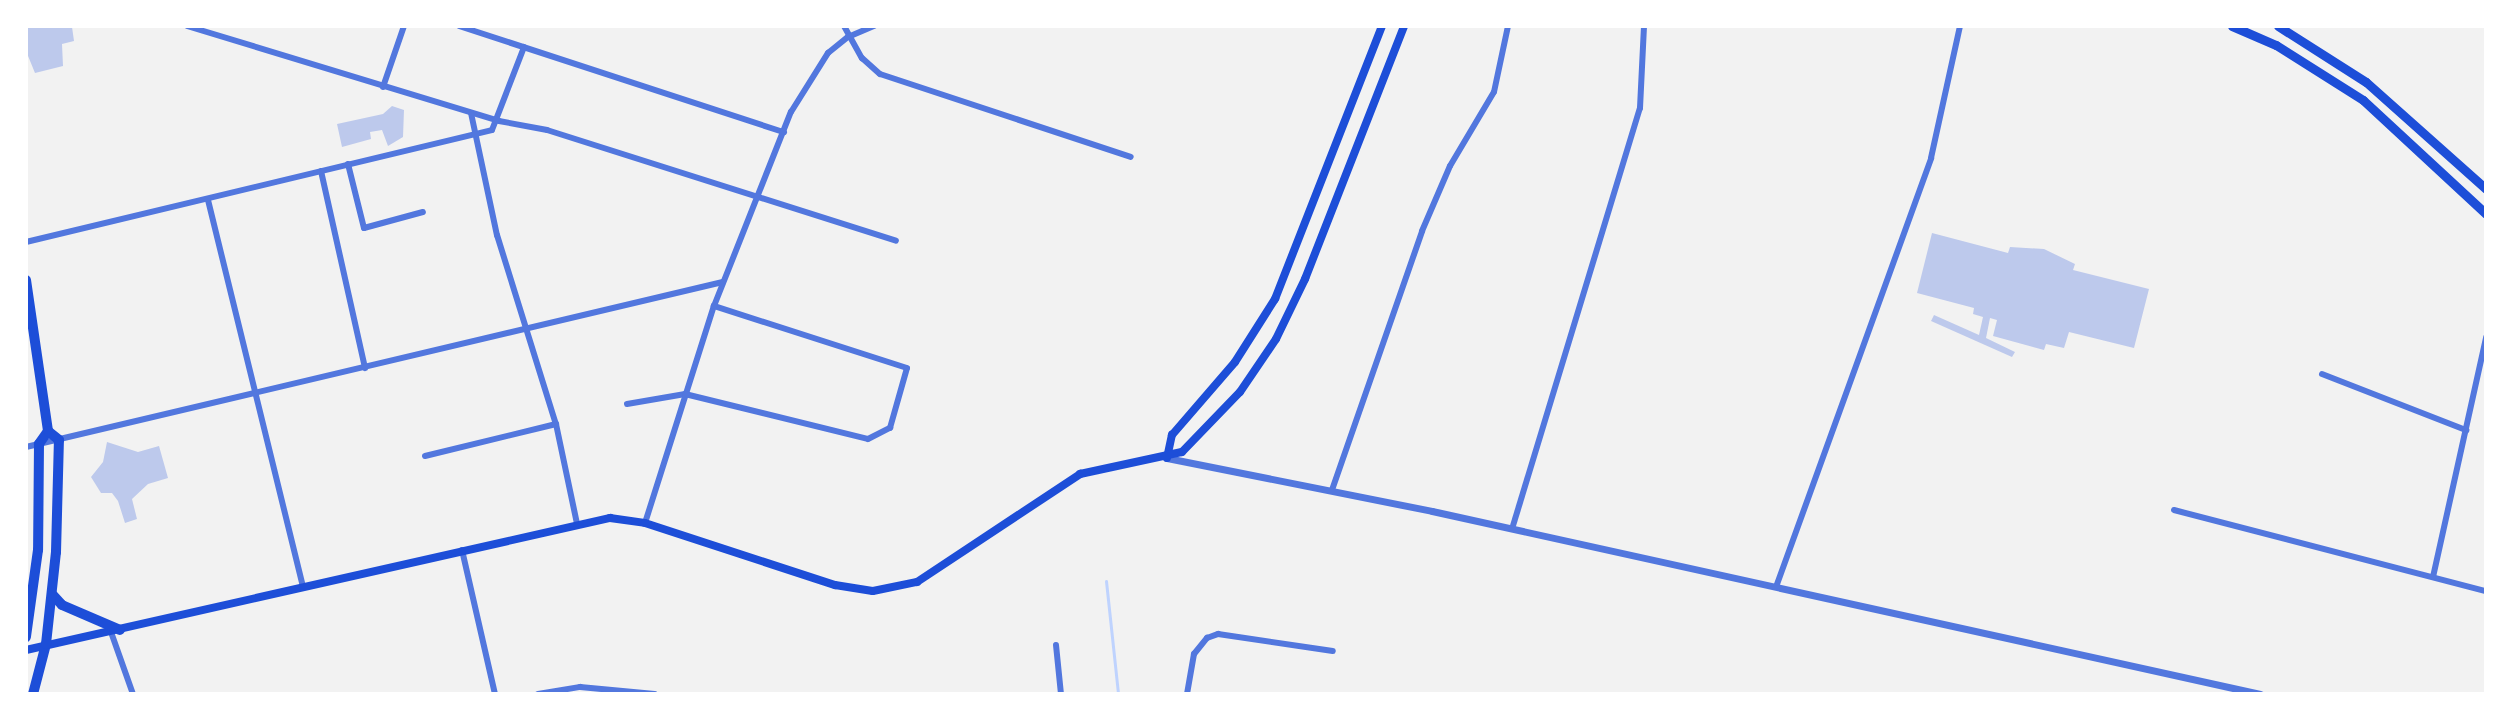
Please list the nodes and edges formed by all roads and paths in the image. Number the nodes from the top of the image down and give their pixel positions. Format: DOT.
graph roads {
  1 [pos="187,26"];
  2 [pos="404,26"];
  3 [pos="459,26"];
  4 [pos="844,26"];
  5 [pos="874,26"];
  6 [pos="1382,26"];
  7 [pos="1404,26"];
  8 [pos="1508,26"];
  9 [pos="1644,26"];
  10 [pos="1960,26"];
  11 [pos="2232,26"];
  12 [pos="2278,26"];
  13 [pos="848,37"];
  14 [pos="524,47"];
  15 [pos="383,87"];
  16 [pos="471,113"];
  17 [pos="499,121"];
  18 [pos="784,132"];
  19 [pos="476,134"];
  20 [pos="1131,157"];
  21 [pos="348,164"];
  22 [pos="321,171"];
  23 [pos="2486,189"];
  24 [pos="759,199"];
  25 [pos="208,200"];
  26 [pos="423,212"];
  27 [pos="2486,214"];
  28 [pos="896,241"];
  29 [pos="26,242"];
  30 [pos="26,280"];
  31 [pos="723,282"];
  32 [pos="714,306"];
  33 [pos="526,331"];
  34 [pos="2486,337"];
  35 [pos="365,368"];
  36 [pos="2322,374"];
  37 [pos="685,394"];
  38 [pos="252,396"];
  39 [pos="627,404"];
  40 [pos="556,424"];
  41 [pos="2466,430"];
  42 [pos="48,431"];
  43 [pos="59,440"];
  44 [pos="39,444"];
  45 [pos="26,447"];
  46 [pos="425,456"];
  47 [pos="1167,458"];
  48 [pos="1332,490"];
  49 [pos="2174,510"];
  50 [pos="645,523"];
  51 [pos="577,524"];
  52 [pos="1512,529"];
  53 [pos="462,550"];
  54 [pos="2433,577"];
  55 [pos="303,587"];
  56 [pos="1776,587"];
  57 [pos="2486,591"];
  58 [pos="53,595"];
  59 [pos="116,631"];
  60 [pos="26,637"];
  61 [pos="46,644"];
  62 [pos="1056,645"];
  63 [pos="26,650"];
  64 [pos="1333,651"];
  65 [pos="33,694"];
  66 [pos="133,694"];
  67 [pos="495,694"];
  68 [pos="538,694"];
  69 [pos="655,694"];
  70 [pos="1061,694"];
  71 [pos="1187,694"];
  72 [pos="2260,694"];
  1 -- 15 [label="street"];
  2 -- 15 [label="street"];
  3 -- 14 [label="street"];
  4 -- 13 [label="street"];
  5 -- 13 [label="street"];
  6 -- 47 [label="main road"];
  7 -- 47 [label="main road"];
  8 -- 48 [label="street"];
  9 -- 52 [label="street"];
  10 -- 56 [label="street"];
  11 -- 27 [label="main road"];
  12 -- 23 [label="main road"];
  13 -- 18 [label="street"];
  13 -- 20 [label="street"];
  14 -- 17 [label="street"];
  14 -- 18 [label="street"];
  15 -- 16 [label="street"];
  16 -- 17 [label="street"];
  16 -- 19 [label="street"];
  17 -- 19 [label="street"];
  17 -- 24 [label="street"];
  18 -- 24 [label="street"];
  19 -- 21 [label="street"];
  19 -- 33 [label="street"];
  21 -- 22 [label="street"];
  21 -- 26 [label="street"];
  22 -- 25 [label="street"];
  22 -- 35 [label="street"];
  24 -- 28 [label="street"];
  24 -- 31 [label="street"];
  25 -- 29 [label="street"];
  25 -- 38 [label="street"];
  30 -- 42 [label="highway"];
  31 -- 32 [label="street"];
  31 -- 33 [label="street"];
  32 -- 37 [label="street"];
  32 -- 37 [label="street"];
  33 -- 35 [label="street"];
  33 -- 40 [label="street"];
  34 -- 41 [label="street"];
  35 -- 38 [label="street"];
  36 -- 41 [label="street"];
  37 -- 39 [label="street"];
  37 -- 50 [label="street"];
  38 -- 43 [label="street"];
  38 -- 55 [label="street"];
  40 -- 46 [label="street"];
  40 -- 51 [label="street"];
  41 -- 54 [label="street"];
  42 -- 43 [label="highway"];
  42 -- 44 [label="highway"];
  43 -- 44 [label="street"];
  43 -- 58 [label="highway"];
  44 -- 45 [label="street"];
  44 -- 60 [label="highway"];
  47 -- 48 [label="street"];
  47 -- 50 [label="main road"];
  48 -- 52 [label="street"];
  49 -- 54 [label="street"];
  50 -- 51 [label="main road"];
  51 -- 53 [label="main road"];
  52 -- 56 [label="street"];
  53 -- 55 [label="main road"];
  53 -- 67 [label="street"];
  54 -- 57 [label="street"];
  55 -- 59 [label="main road"];
  56 -- 72 [label="street"];
  58 -- 59 [label="highway"];
  58 -- 61 [label="highway"];
  59 -- 61 [label="main road"];
  59 -- 66 [label="street"];
  61 -- 63 [label="main road"];
  61 -- 65 [label="highway"];
  62 -- 70 [label="street"];
  64 -- 71 [label="street"];
  68 -- 69 [label="street"];
}
